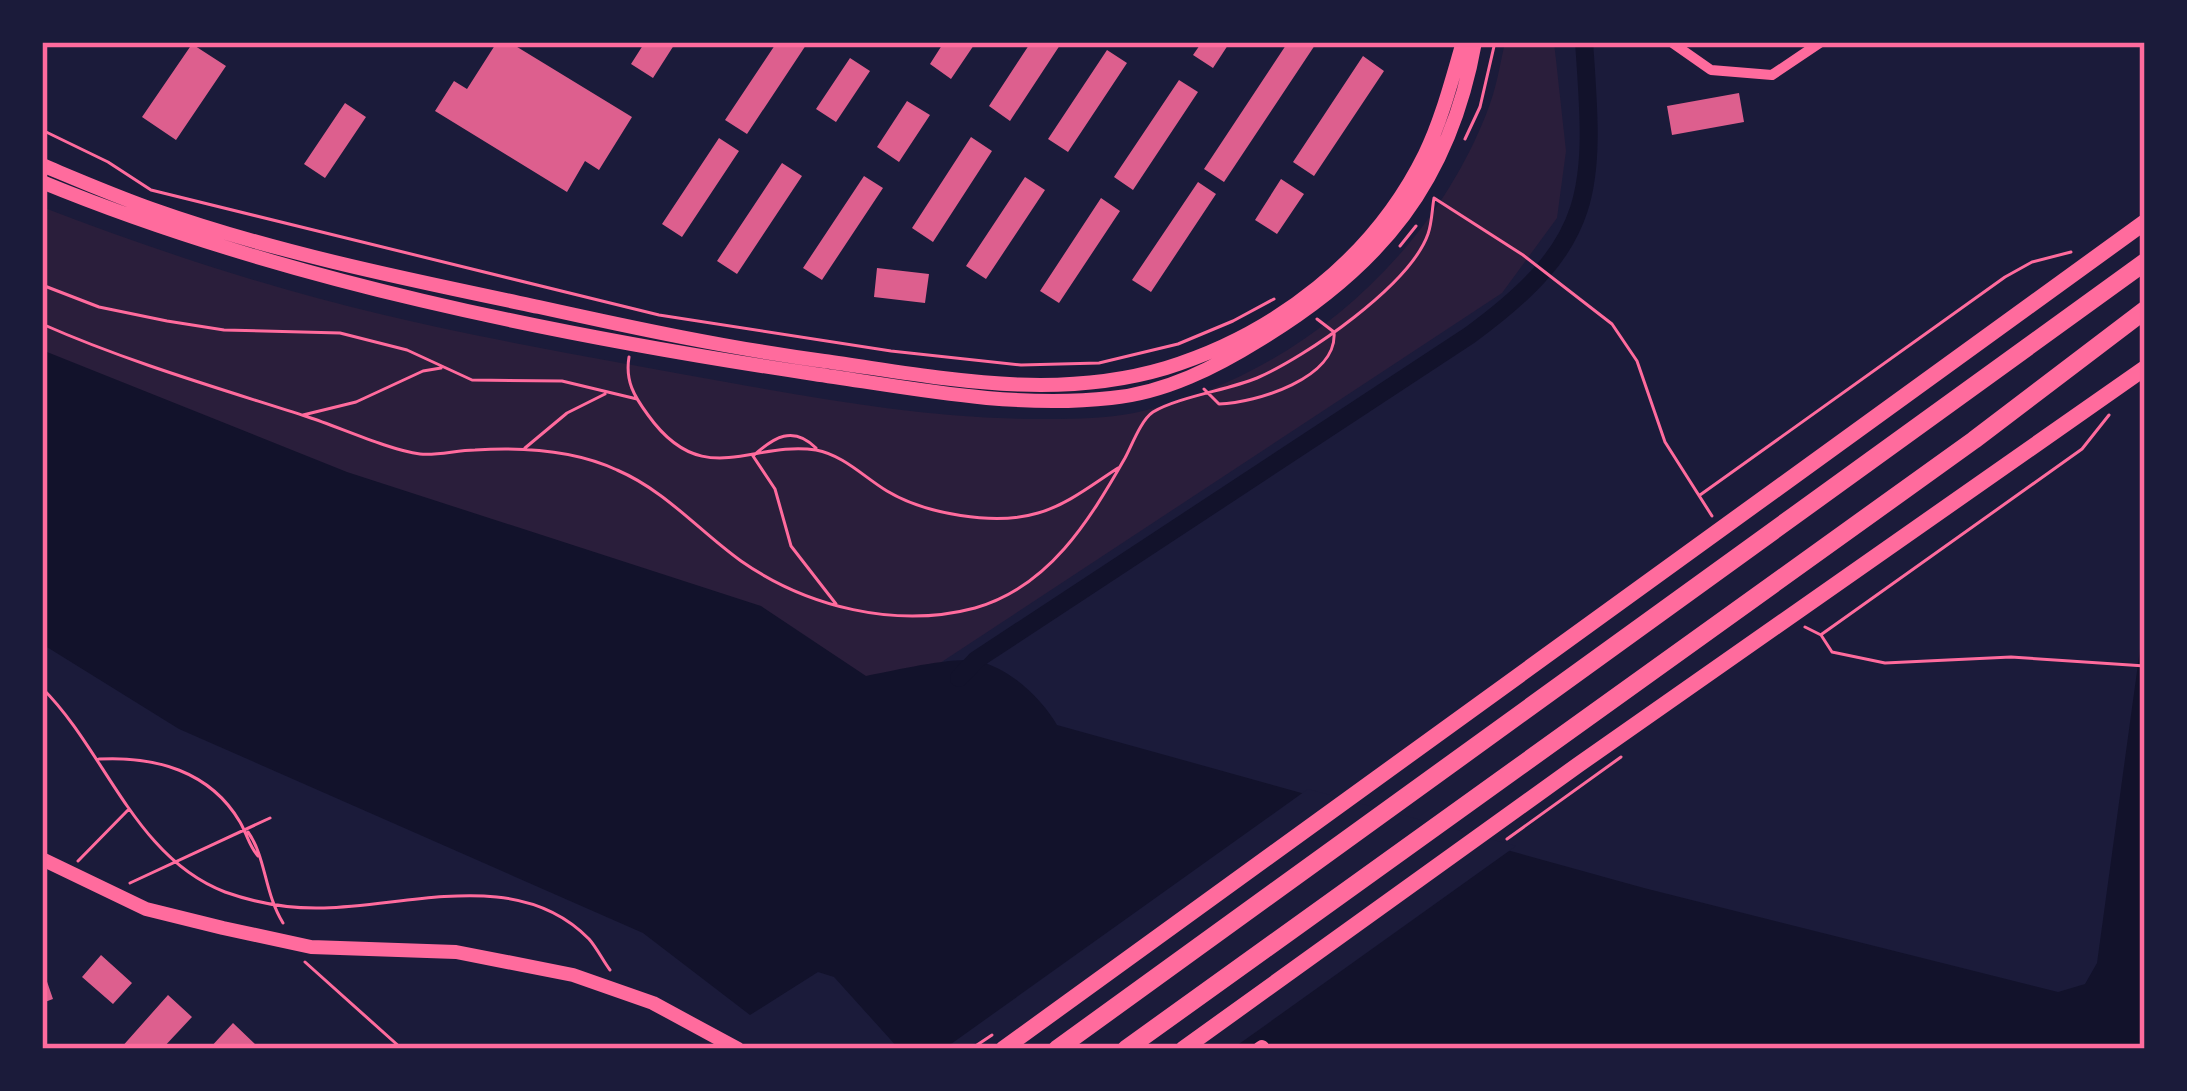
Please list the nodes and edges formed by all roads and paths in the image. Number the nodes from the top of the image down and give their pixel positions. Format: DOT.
graph roads {
  1 [pos="1463,42"];
  2 [pos="1475,42"];
  3 [pos="1495,42"];
  4 [pos="1671,42"];
  5 [pos="1821,42"];
  6 [pos="42,130"];
  7 [pos="1465,140"];
  8 [pos="42,165"];
  9 [pos="42,182"];
  10 [pos="1441,186"];
  11 [pos="1434,198"];
  12 [pos="2145,223"];
  13 [pos="2078,250"];
  14 [pos="1396,251"];
  15 [pos="2145,262"];
  16 [pos="1562,284"];
  17 [pos="42,285"];
  18 [pos="1288,290"];
  19 [pos="2145,310"];
  20 [pos="1316,317"];
  21 [pos="42,324"];
  22 [pos="1334,332"];
  23 [pos="632,344"];
  24 [pos="443,368"];
  25 [pos="2145,368"];
  26 [pos="1198,379"];
  27 [pos="605,394"];
  28 [pos="1207,394"];
  29 [pos="637,399"];
  30 [pos="2110,412"];
  31 [pos="302,415"];
  32 [pos="523,449"];
  33 [pos="818,450"];
  34 [pos="753,456"];
  35 [pos="1120,467"];
  36 [pos="1698,496"];
  37 [pos="837,605"];
  38 [pos="1815,620"];
  39 [pos="1796,634"];
  40 [pos="1821,635"];
  41 [pos="2137,665"];
  42 [pos="2145,666"];
  43 [pos="42,688"];
  44 [pos="1624,755"];
  45 [pos="96,759"];
  46 [pos="129,809"];
  47 [pos="270,818"];
  48 [pos="245,830"];
  49 [pos="1509,837"];
  50 [pos="42,859"];
  51 [pos="179,861"];
  52 [pos="68,871"];
  53 [pos="128,884"];
  54 [pos="272,904"];
  55 [pos="291,943"];
  56 [pos="611,972"];
  57 [pos="402,1049"];
  58 [pos="738,1049"];
  59 [pos="1003,1049"];
  60 [pos="1057,1049"];
  61 [pos="1126,1049"];
  62 [pos="1184,1049"];
  1 -- 8 [label="street"];
  2 -- 23 [label="street"];
  3 -- 7 [label="path"];
  4 -- 5 [label="street"];
  6 -- 18 [label="path"];
  9 -- 23 [label="street"];
  10 -- 11 [label="path"];
  11 -- 14 [label="path"];
  11 -- 16 [label="path"];
  11 -- 22 [label="path"];
  12 -- 59 [label="main road"];
  13 -- 36 [label="path"];
  15 -- 60 [label="highway"];
  17 -- 24 [label="path"];
  19 -- 61 [label="highway"];
  20 -- 22 [label="path"];
  21 -- 31 [label="path"];
  22 -- 28 [label="path"];
  22 -- 28 [label="path"];
  23 -- 29 [label="path"];
  24 -- 27 [label="path"];
  24 -- 31 [label="path"];
  25 -- 62 [label="main road"];
  26 -- 28 [label="path"];
  27 -- 29 [label="path"];
  27 -- 32 [label="path"];
  28 -- 35 [label="path"];
  29 -- 34 [label="path"];
  30 -- 40 [label="path"];
  31 -- 32 [label="path"];
  32 -- 37 [label="path"];
  33 -- 34 [label="path"];
  33 -- 34 [label="path"];
  33 -- 35 [label="path"];
  34 -- 37 [label="path"];
  35 -- 37 [label="path"];
  38 -- 39 [label="path"];
  41 -- 42 [label="path"];
  43 -- 45 [label="path"];
  44 -- 49 [label="path"];
  45 -- 46 [label="path"];
  45 -- 48 [label="path"];
  46 -- 51 [label="path"];
  46 -- 52 [label="path"];
  47 -- 48 [label="path"];
  48 -- 51 [label="path"];
  48 -- 54 [label="path"];
  50 -- 52 [label="street"];
  51 -- 53 [label="path"];
  51 -- 54 [label="path"];
  52 -- 55 [label="street"];
  54 -- 55 [label="path"];
  54 -- 56 [label="path"];
  55 -- 57 [label="path"];
  55 -- 58 [label="street"];
}
